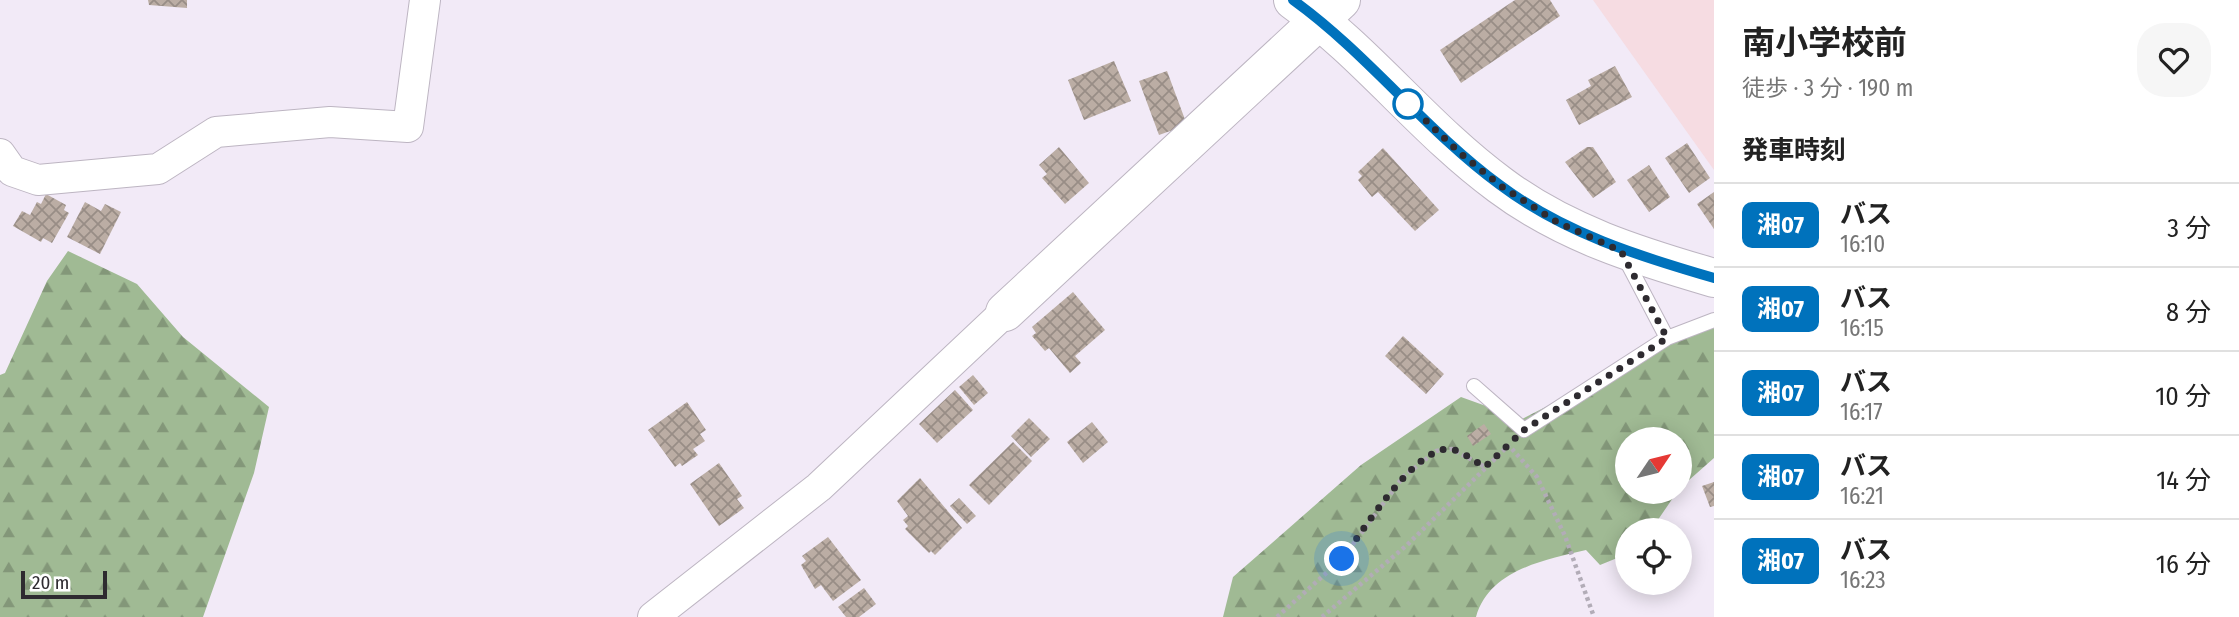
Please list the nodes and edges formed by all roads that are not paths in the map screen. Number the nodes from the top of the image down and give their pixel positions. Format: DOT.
graph roads {
  1 [pos="425,0"];
  2 [pos="1318,7"];
  3 [pos="0,154"];
  4 [pos="1621,251"];
  5 [pos="1714,278"];
  6 [pos="1005,312"];
  7 [pos="1714,320"];
  8 [pos="1667,338"];
  9 [pos="1474,386"];
  10 [pos="653,617"];
  1 -- 3 [label="street"];
  2 -- 4 [label="street"];
  2 -- 6 [label="street"];
  4 -- 5 [label="street"];
  4 -- 8 [label="lane"];
  6 -- 10 [label="street"];
  7 -- 8 [label="lane"];
  8 -- 9 [label="lane"];
}
